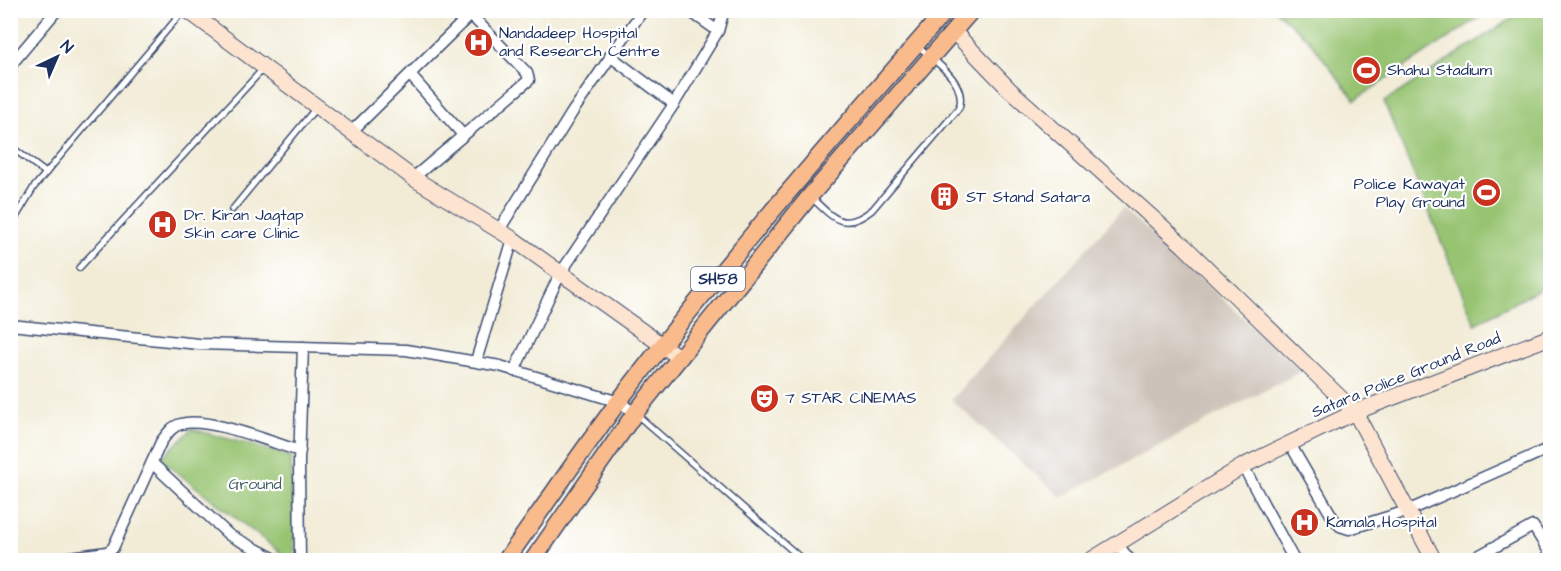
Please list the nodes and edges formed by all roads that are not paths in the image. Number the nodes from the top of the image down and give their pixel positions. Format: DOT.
graph roads {
  1 [pos="57,10"];
  2 [pos="186,10"];
  3 [pos="643,10"];
  4 [pos="688,10"];
  5 [pos="724,10"];
  6 [pos="946,10"];
  7 [pos="972,10"];
  8 [pos="473,13"];
  9 [pos="718,31"];
  10 [pos="954,32"];
  11 [pos="916,45"];
  12 [pos="610,56"];
  13 [pos="931,58"];
  14 [pos="10,66"];
  15 [pos="264,68"];
  16 [pos="411,76"];
  17 [pos="674,104"];
  18 [pos="316,108"];
  19 [pos="351,132"];
  20 [pos="463,135"];
  21 [pos="10,146"];
  22 [pos="46,173"];
  23 [pos="413,178"];
  24 [pos="795,183"];
  25 [pos="810,196"];
  26 [pos="232,210"];
  27 [pos="10,227"];
  28 [pos="499,230"];
  29 [pos="513,239"];
  30 [pos="79,268"];
  31 [pos="560,274"];
  32 [pos="10,326"];
  33 [pos="1551,337"];
  34 [pos="663,345"];
  35 [pos="303,347"];
  36 [pos="680,358"];
  37 [pos="476,361"];
  38 [pos="514,370"];
  39 [pos="619,402"];
  40 [pos="1354,412"];
  41 [pos="635,413"];
  42 [pos="1290,444"];
  43 [pos="1551,448"];
  44 [pos="300,451"];
  45 [pos="153,463"];
  46 [pos="1243,466"];
  47 [pos="1407,511"];
  48 [pos="1116,543"];
  49 [pos="1551,553"];
  50 [pos="49,561"];
  51 [pos="277,561"];
  52 [pos="300,561"];
  53 [pos="506,561"];
  54 [pos="532,561"];
  55 [pos="803,561"];
  56 [pos="1091,561"];
  57 [pos="1131,561"];
  58 [pos="1294,561"];
  59 [pos="1434,561"];
  60 [pos="1471,561"];
  1 -- 14 [label="street"];
  2 -- 15 [label="main road"];
  2 -- 22 [label="lane"];
  3 -- 12 [label="street"];
  4 -- 9 [label="street"];
  5 -- 9 [label="street"];
  6 -- 11 [label="main road, SH58 / SH58"];
  7 -- 10 [label="main road, SH58 / SH58"];
  8 -- 16 [label="street"];
  8 -- 20 [label="street"];
  9 -- 17 [label="street"];
  10 -- 13 [label="main road, SH58 / SH58"];
  10 -- 40 [label="main road"];
  11 -- 13 [label="lane"];
  11 -- 24 [label="main road, SH58 / SH58"];
  12 -- 17 [label="street"];
  12 -- 28 [label="street"];
  13 -- 25 [label="main road, SH58 / SH58"];
  13 -- 25 [label="lane"];
  15 -- 18 [label="main road"];
  15 -- 30 [label="lane"];
  16 -- 19 [label="street"];
  16 -- 20 [label="street"];
  17 -- 31 [label="street"];
  18 -- 19 [label="main road"];
  18 -- 26 [label="lane"];
  19 -- 23 [label="main road"];
  20 -- 23 [label="street"];
  21 -- 22 [label="lane"];
  22 -- 27 [label="lane"];
  23 -- 28 [label="main road"];
  24 -- 25 [label="lane"];
  24 -- 34 [label="main road, SH58 / SH58"];
  25 -- 36 [label="main road, SH58 / SH58"];
  28 -- 29 [label="main road"];
  29 -- 31 [label="main road"];
  29 -- 37 [label="street"];
  31 -- 34 [label="main road"];
  31 -- 38 [label="street"];
  32 -- 35 [label="street"];
  33 -- 40 [label="main road, Satara Police Ground Road"];
  34 -- 36 [label="main road"];
  34 -- 39 [label="main road, SH58 / SH58"];
  35 -- 37 [label="street"];
  35 -- 44 [label="street"];
  36 -- 41 [label="main road, SH58 / SH58"];
  37 -- 38 [label="street"];
  38 -- 39 [label="street"];
  39 -- 41 [label="street"];
  39 -- 53 [label="main road, SH58 / SH58"];
  40 -- 42 [label="main road, Satara Police Ground Road"];
  40 -- 47 [label="main road"];
  41 -- 54 [label="main road, SH58 / SH58"];
  41 -- 55 [label="lane"];
  42 -- 46 [label="main road, Satara Police Ground Road"];
  42 -- 47 [label="street"];
  43 -- 47 [label="street"];
  44 -- 45 [label="street"];
  44 -- 52 [label="street"];
  45 -- 50 [label="street"];
  45 -- 51 [label="street"];
  46 -- 48 [label="main road, Satara Police Ground Road"];
  46 -- 58 [label="street"];
  47 -- 59 [label="main road"];
  48 -- 56 [label="main road, Satara Police Ground Road"];
  48 -- 57 [label="street"];
  49 -- 60 [label="street"];
}
